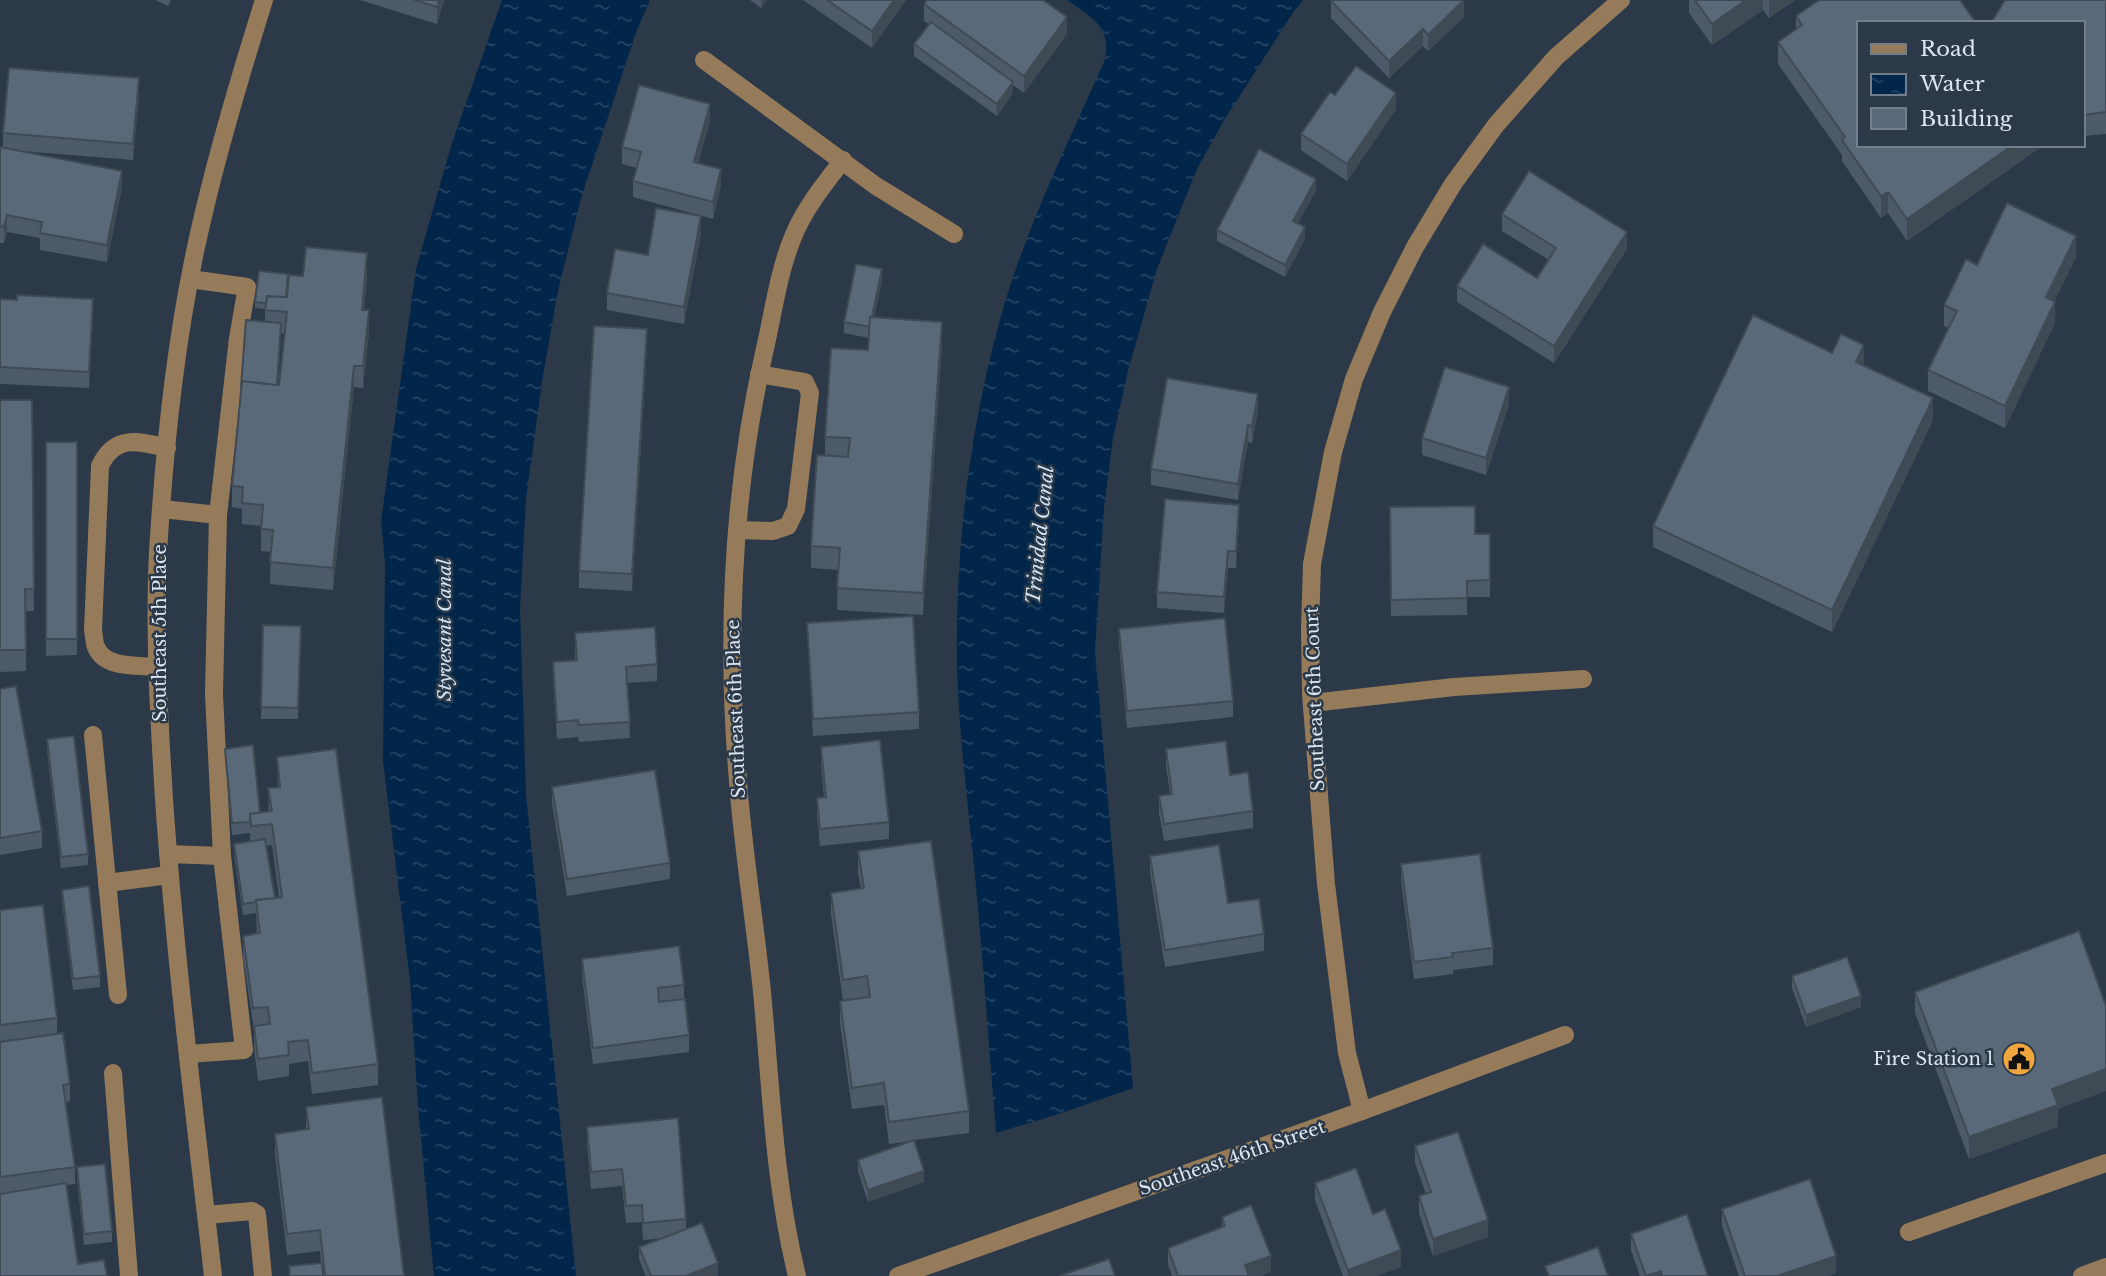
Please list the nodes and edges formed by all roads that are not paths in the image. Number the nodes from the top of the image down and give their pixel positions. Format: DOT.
graph roads {
  1 [pos="264,0"];
  2 [pos="1621,0"];
  3 [pos="704,60"];
  4 [pos="843,160"];
  5 [pos="954,234"];
  6 [pos="190,279"];
  7 [pos="760,374"];
  8 [pos="167,448"];
  9 [pos="162,509"];
  10 [pos="218,515"];
  11 [pos="737,530"];
  12 [pos="157,667"];
  13 [pos="1583,679"];
  14 [pos="1312,703"];
  15 [pos="93,735"];
  16 [pos="168,854"];
  17 [pos="222,856"];
  18 [pos="169,875"];
  19 [pos="107,883"];
  20 [pos="118,995"];
  21 [pos="1565,1035"];
  22 [pos="188,1054"];
  23 [pos="113,1073"];
  24 [pos="1362,1111"];
  25 [pos="2106,1163"];
  26 [pos="206,1215"];
  27 [pos="1909,1232"];
  28 [pos="2106,1267"];
  29 [pos="130,1276"];
  30 [pos="213,1276"];
  31 [pos="264,1276"];
  32 [pos="797,1276"];
  33 [pos="898,1276"];
  34 [pos="2082,1276"];
  1 -- 6 [label="street, Southeast 5th Place"];
  2 -- 14 [label="street, Southeast 6th Court"];
  3 -- 4 [label="street"];
  4 -- 5 [label="street"];
  4 -- 7 [label="street, Southeast 6th Place"];
  6 -- 8 [label="street, Southeast 5th Place"];
  6 -- 10 [label="street"];
  7 -- 11 [label="street, Southeast 6th Place"];
  7 -- 11 [label="street"];
  8 -- 9 [label="street, Southeast 5th Place"];
  8 -- 12 [label="street"];
  9 -- 10 [label="street"];
  9 -- 12 [label="street, Southeast 5th Place"];
  10 -- 17 [label="street"];
  11 -- 32 [label="street, Southeast 6th Place"];
  12 -- 16 [label="street, Southeast 5th Place"];
  13 -- 14 [label="street"];
  14 -- 24 [label="street, Southeast 6th Court"];
  15 -- 19 [label="street"];
  16 -- 17 [label="street"];
  16 -- 18 [label="street, Southeast 5th Place"];
  17 -- 22 [label="street"];
  18 -- 19 [label="street"];
  18 -- 22 [label="street, Southeast 5th Place"];
  19 -- 20 [label="street"];
  21 -- 24 [label="street, Southeast 46th Street"];
  22 -- 26 [label="street, Southeast 5th Place"];
  23 -- 29 [label="street"];
  24 -- 33 [label="street, Southeast 46th Street"];
  25 -- 27 [label="street"];
  26 -- 30 [label="street, Southeast 5th Place"];
  26 -- 31 [label="street"];
  28 -- 34 [label="street"];
}
